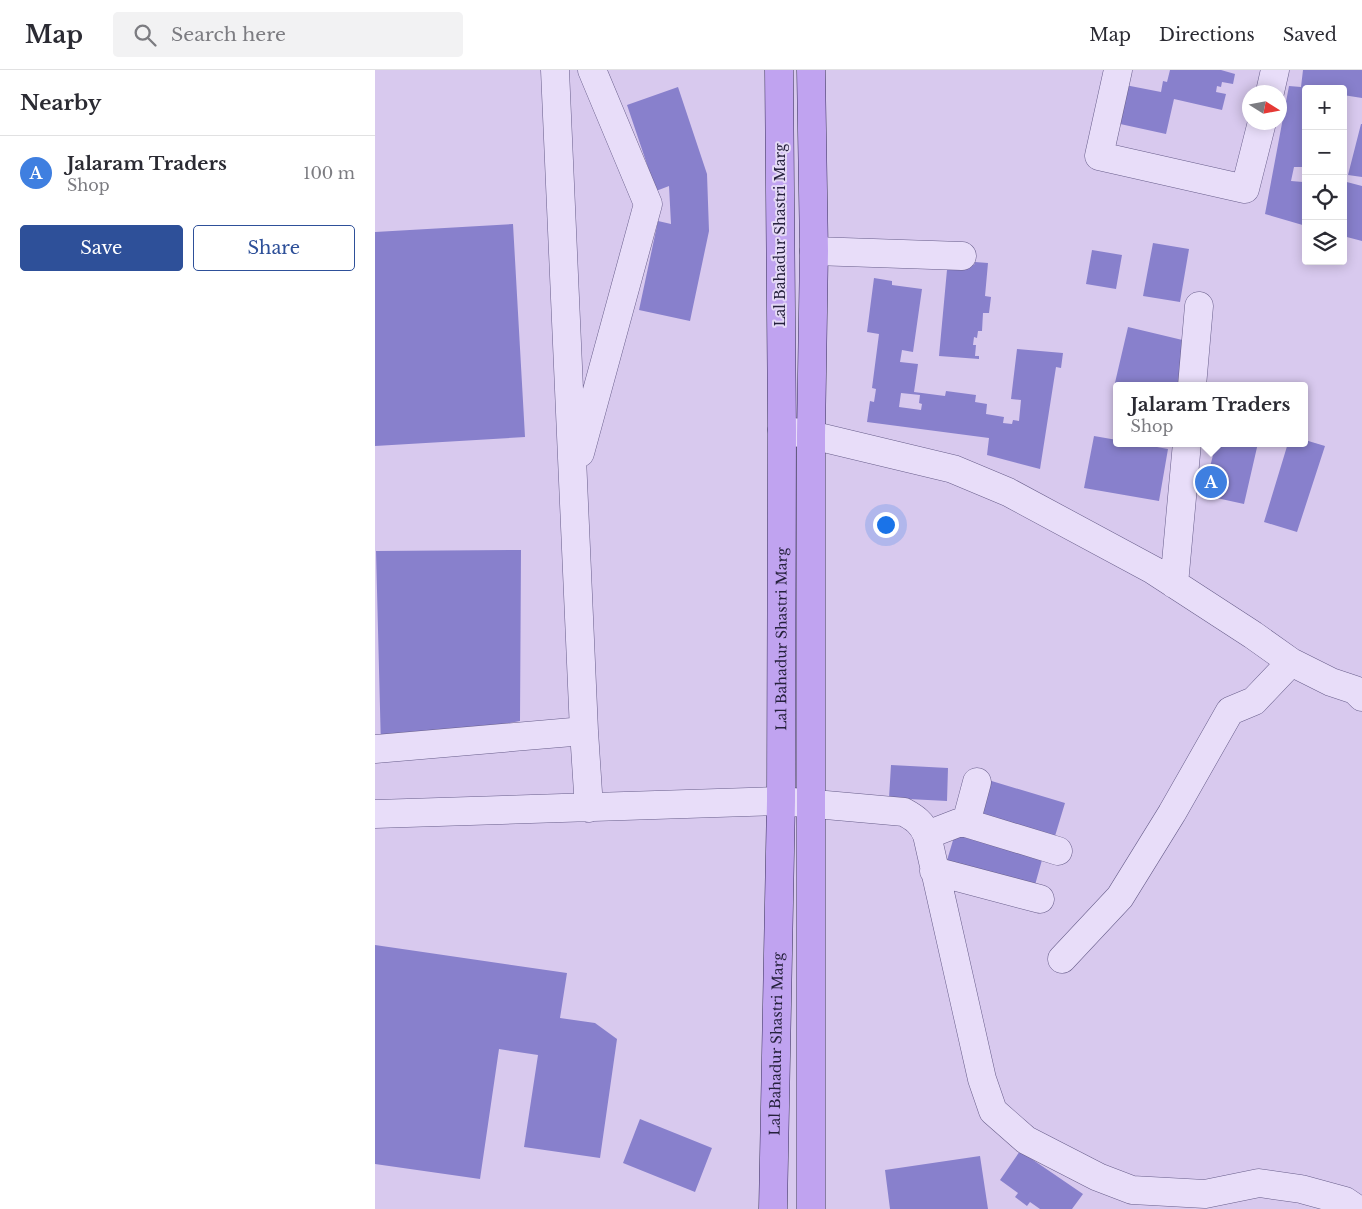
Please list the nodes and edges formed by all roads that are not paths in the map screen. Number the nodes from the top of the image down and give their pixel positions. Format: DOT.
graph roads {
  1 [pos="555,70"];
  2 [pos="592,70"];
  3 [pos="779,70"];
  4 [pos="811,70"];
  5 [pos="1119,70"];
  6 [pos="1275,70"];
  7 [pos="1272,85"];
  8 [pos="1260,130"];
  9 [pos="814,251"];
  10 [pos="962,256"];
  11 [pos="1199,306"];
  12 [pos="1192,382"];
  13 [pos="782,430"];
  14 [pos="811,435"];
  15 [pos="1187,447"];
  16 [pos="573,478"];
  17 [pos="1174,584"];
  18 [pos="1291,662"];
  19 [pos="1360,688"];
  20 [pos="584,731"];
  21 [pos="375,749"];
  22 [pos="977,782"];
  23 [pos="781,801"];
  24 [pos="811,803"];
  25 [pos="589,808"];
  26 [pos="375,814"];
  27 [pos="966,823"];
  28 [pos="927,835"];
  29 [pos="1058,851"];
  30 [pos="934,871"];
  31 [pos="1040,899"];
  32 [pos="1061,959"];
  33 [pos="811,996"];
  34 [pos="778,997"];
  35 [pos="773,1209"];
  36 [pos="811,1209"];
  37 [pos="1357,1209"];
  1 -- 16 [label="street"];
  2 -- 16 [label="street"];
  3 -- 13 [label="main road, Lal Bahadur Shastri Marg"];
  4 -- 9 [label="main road, Lal Bahadur Shastri Marg"];
  5 -- 8 [label="street"];
  6 -- 7 [label="street"];
  9 -- 10 [label="street"];
  9 -- 14 [label="main road, Lal Bahadur Shastri Marg"];
  11 -- 12 [label="street"];
  13 -- 14 [label="street"];
  13 -- 23 [label="main road, Lal Bahadur Shastri Marg"];
  14 -- 17 [label="street"];
  14 -- 24 [label="main road, Lal Bahadur Shastri Marg"];
  15 -- 17 [label="street"];
  16 -- 20 [label="street"];
  17 -- 18 [label="street"];
  18 -- 19 [label="street"];
  18 -- 32 [label="street"];
  20 -- 21 [label="street"];
  20 -- 25 [label="street"];
  22 -- 27 [label="street"];
  23 -- 24 [label="street"];
  23 -- 25 [label="street"];
  23 -- 34 [label="main road, Lal Bahadur Shastri Marg"];
  24 -- 28 [label="street"];
  24 -- 33 [label="main road, Lal Bahadur Shastri Marg"];
  25 -- 26 [label="street"];
  27 -- 28 [label="street"];
  27 -- 29 [label="street"];
  28 -- 30 [label="street"];
  30 -- 31 [label="street"];
  30 -- 37 [label="street"];
  33 -- 34 [label="main road"];
  33 -- 36 [label="main road, Lal Bahadur Shastri Marg"];
  34 -- 35 [label="main road, Lal Bahadur Shastri Marg"];
}
